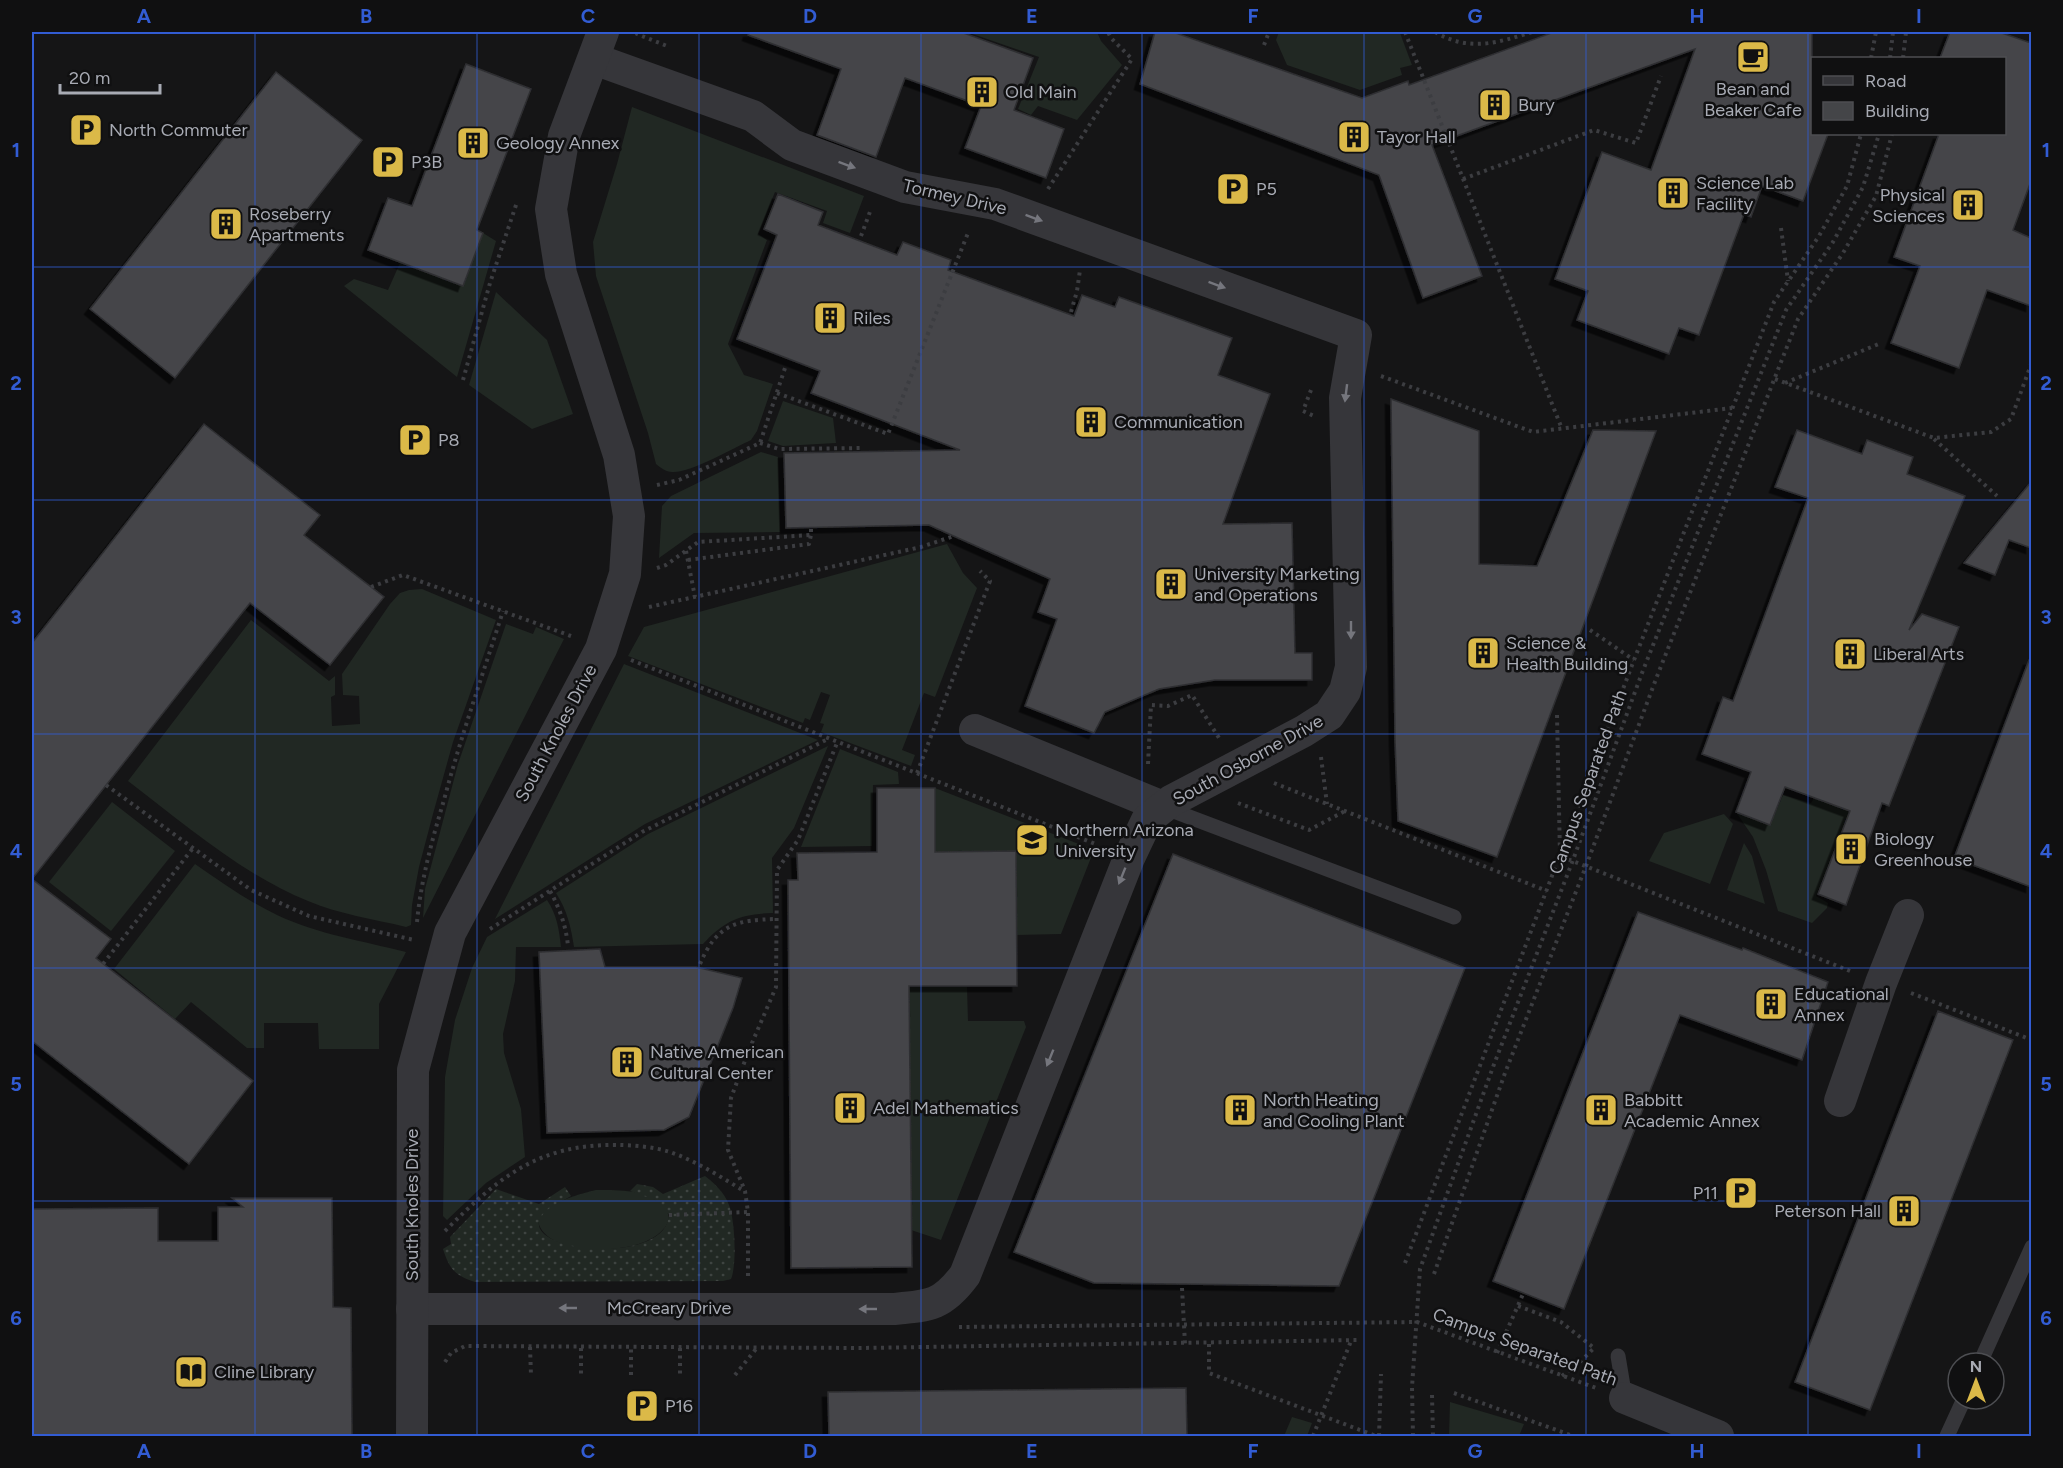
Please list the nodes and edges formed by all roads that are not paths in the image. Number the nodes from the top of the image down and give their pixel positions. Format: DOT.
graph roads {
  1 [pos="599,45"];
  2 [pos="1356,335"];
  3 [pos="975,730"];
  4 [pos="1163,807"];
  5 [pos="1908,915"];
  6 [pos="1454,917"];
  7 [pos="1840,1101"];
  8 [pos="2031,1247"];
  9 [pos="927,1306"];
  10 [pos="412,1309"];
  11 [pos="1985,1351"];
  12 [pos="1618,1356"];
  13 [pos="1625,1398"];
  14 [pos="1959,1411"];
  15 [pos="412,1437"];
  16 [pos="1718,1437"];
  17 [pos="1947,1437"];
  1 -- 2 [label="street, Tormey Drive, one-way"];
  1 -- 10 [label="street, South Knoles Drive"];
  2 -- 4 [label="street, South Osborne Drive, one-way"];
  3 -- 4 [label="street"];
  4 -- 6 [label="lane"];
  4 -- 9 [label="street, South Osborne Drive, one-way"];
  5 -- 7 [label="street"];
  8 -- 11 [label="lane"];
  9 -- 10 [label="street, McCreary Drive, one-way"];
  10 -- 15 [label="street, South Knoles Drive"];
  12 -- 13 [label="lane"];
  13 -- 16 [label="street"];
  14 -- 17 [label="lane"];
}
